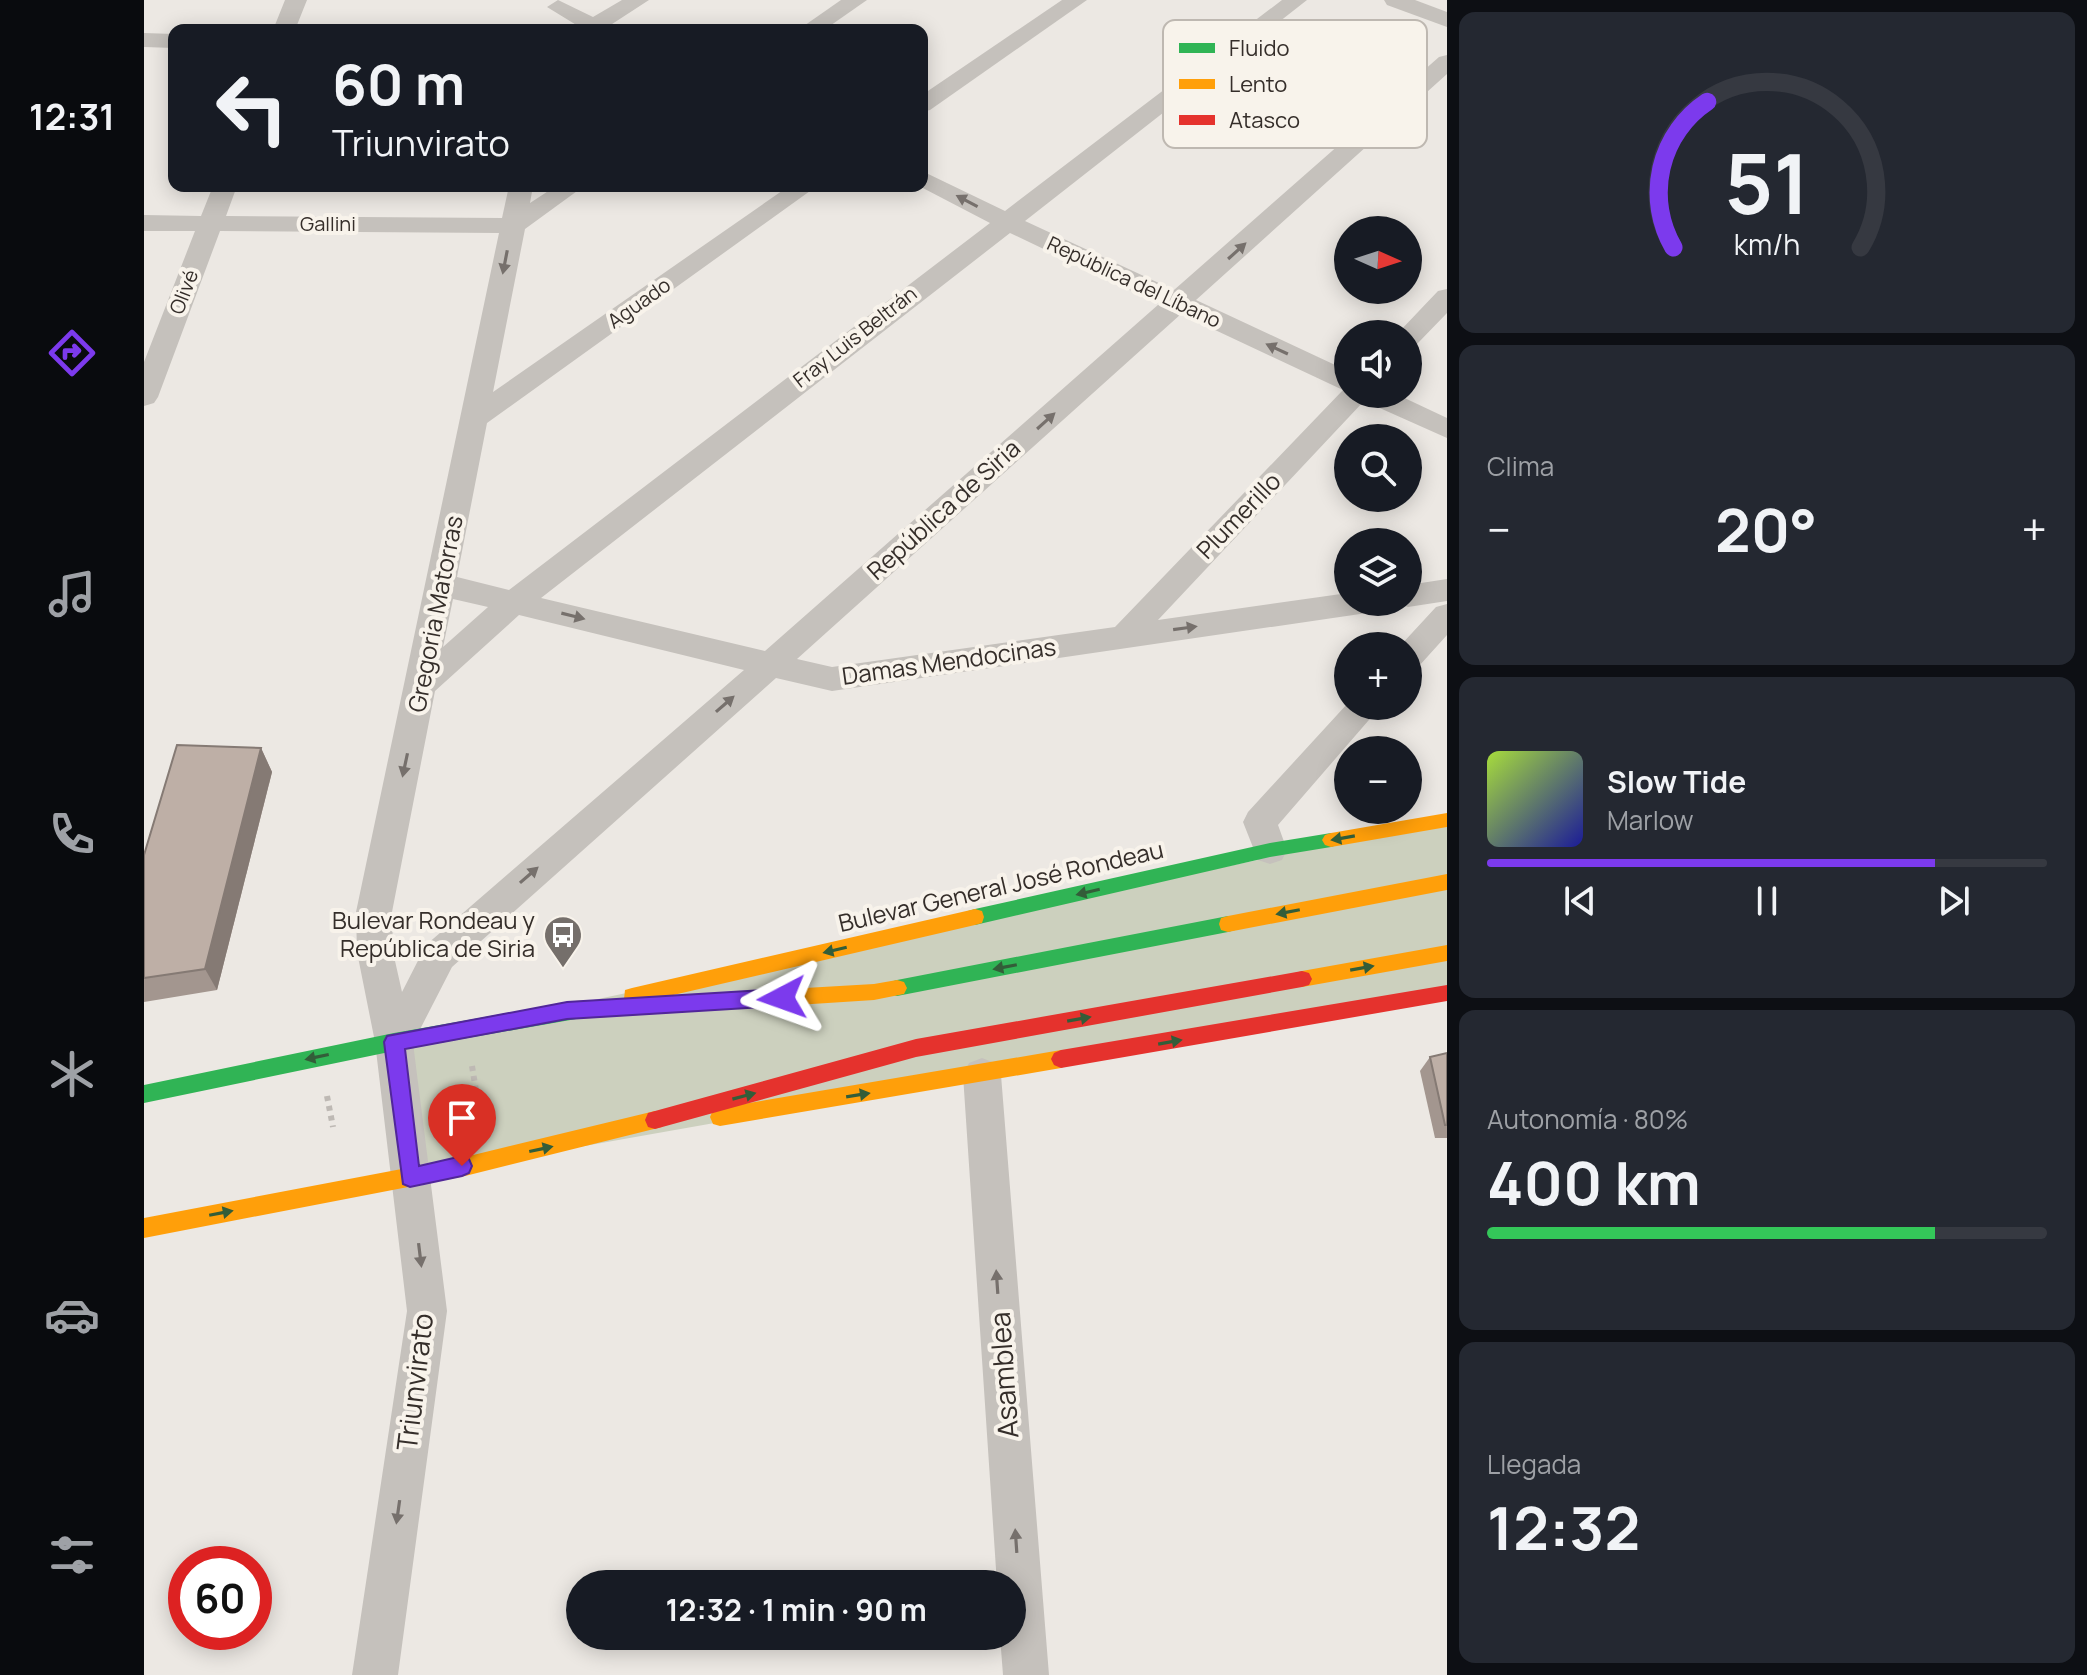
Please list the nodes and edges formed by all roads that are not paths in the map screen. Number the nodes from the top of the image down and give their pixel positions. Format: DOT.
graph roads {
  1 [pos="296,0"];
  2 [pos="638,0"];
  3 [pos="856,0"];
  4 [pos="1076,0"];
  5 [pos="1296,0"];
  6 [pos="1395,0"];
  7 [pos="559,4"];
  8 [pos="1270,20"];
  9 [pos="1447,20"];
  10 [pos="286,24"];
  11 [pos="554,24"];
  12 [pos="586,24"];
  13 [pos="601,24"];
  14 [pos="818,24"];
  15 [pos="144,40"];
  16 [pos="168,41"];
  17 [pos="1447,62"];
  18 [pos="1427,80"];
  19 [pos="928,101"];
  20 [pos="1163,101"];
  21 [pos="1351,148"];
  22 [pos="928,181"];
  23 [pos="223,192"];
  24 [pos="520,192"];
  25 [pos="563,192"];
  26 [pos="796,192"];
  27 [pos="1005,221"];
  28 [pos="144,223"];
  29 [pos="210,224"];
  30 [pos="512,226"];
  31 [pos="1447,297"];
  32 [pos="1179,303"];
  33 [pos="1422,323"];
  34 [pos="1334,375"];
  35 [pos="144,397"];
  36 [pos="1342,408"];
  37 [pos="1403,408"];
  38 [pos="474,419"];
  39 [pos="1447,429"];
  40 [pos="442,585"];
  41 [pos="1447,590"];
  42 [pos="1422,594"];
  43 [pos="514,602"];
  44 [pos="1334,607"];
  45 [pos="1447,615"];
  46 [pos="1124,637"];
  47 [pos="1422,643"];
  48 [pos="771,664"];
  49 [pos="423,683"];
  50 [pos="1352,720"];
  51 [pos="1447,820"];
  52 [pos="1270,850"];
  53 [pos="1447,882"];
  54 [pos="375,952"];
  55 [pos="1447,953"];
  56 [pos="439,956"];
  57 [pos="1447,993"];
  58 [pos="567,1011"];
  59 [pos="394,1042"];
  60 [pos="982,1075"];
  61 [pos="144,1094"];
  62 [pos="588,1139"];
  63 [pos="410,1177"];
  64 [pos="144,1228"];
  65 [pos="375,1675"];
  66 [pos="1026,1675"];
  1 -- 10 [label="street"];
  2 -- 13 [label="street"];
  3 -- 14 [label="street"];
  4 -- 19 [label="street"];
  5 -- 8 [label="street, Fray Luis Beltrán"];
  6 -- 9 [label="street"];
  7 -- 11 [label="street"];
  7 -- 12 [label="street"];
  15 -- 16 [label="street"];
  18 -- 17 [label="street, República de Siria, one-way"];
  20 -- 27 [label="street, Fray Luis Beltrán"];
  32 -- 21 [label="street, República de Siria, one-way"];
  27 -- 22 [label="street, República del Líbano, one-way"];
  23 -- 29 [label="street, Olivé"];
  24 -- 30 [label="street, Gregoria Matorras"];
  25 -- 30 [label="street"];
  26 -- 38 [label="street, Aguado"];
  27 -- 32 [label="street, República del Líbano"];
  27 -- 43 [label="street, Fray Luis Beltrán"];
  28 -- 29 [label="street, Gallini"];
  29 -- 30 [label="street, Gallini"];
  29 -- 35 [label="street, Olivé"];
  30 -- 38 [label="street, Gregoria Matorras, one-way"];
  31 -- 33 [label="street"];
  34 -- 32 [label="street, República del Líbano, one-way"];
  48 -- 32 [label="street, República de Siria, one-way"];
  36 -- 46 [label="street, Plumerillo"];
  37 -- 39 [label="street"];
  38 -- 40 [label="street, Gregoria Matorras"];
  40 -- 43 [label="street, Damas Mendocinas"];
  40 -- 49 [label="street, Gregoria Matorras"];
  41 -- 42 [label="street"];
  43 -- 48 [label="street, Damas Mendocinas, one-way"];
  43 -- 49 [label="street, Fray Luis Beltrán"];
  46 -- 44 [label="street, Damas Mendocinas, one-way"];
  45 -- 47 [label="street"];
  46 -- 48 [label="street, Damas Mendocinas"];
  56 -- 48 [label="street, República de Siria, one-way"];
  49 -- 54 [label="street, Gregoria Matorras, one-way"];
  50 -- 52 [label="street"];
  51 -- 52 [label="main road, Bulevar General José Rondeau, one-way"];
  52 -- 58 [label="main road, Bulevar General José Rondeau, one-way"];
  53 -- 58 [label="main road, Bulevar General José Rondeau, one-way"];
  54 -- 56 [label="street"];
  54 -- 59 [label="street, Gregoria Matorras"];
  62 -- 55 [label="main road, one-way"];
  56 -- 59 [label="street, República de Siria"];
  60 -- 57 [label="main road, one-way"];
  58 -- 59 [label="main road, Bulevar General José Rondeau"];
  59 -- 61 [label="main road, Bulevar General José Rondeau, one-way"];
  59 -- 63 [label="street, Triunvirato"];
  62 -- 60 [label="main road, one-way"];
  66 -- 60 [label="street, Asamblea, one-way"];
  63 -- 62 [label="main road, one-way"];
  64 -- 63 [label="main road, one-way"];
  63 -- 65 [label="street, Triunvirato, one-way"];
}
